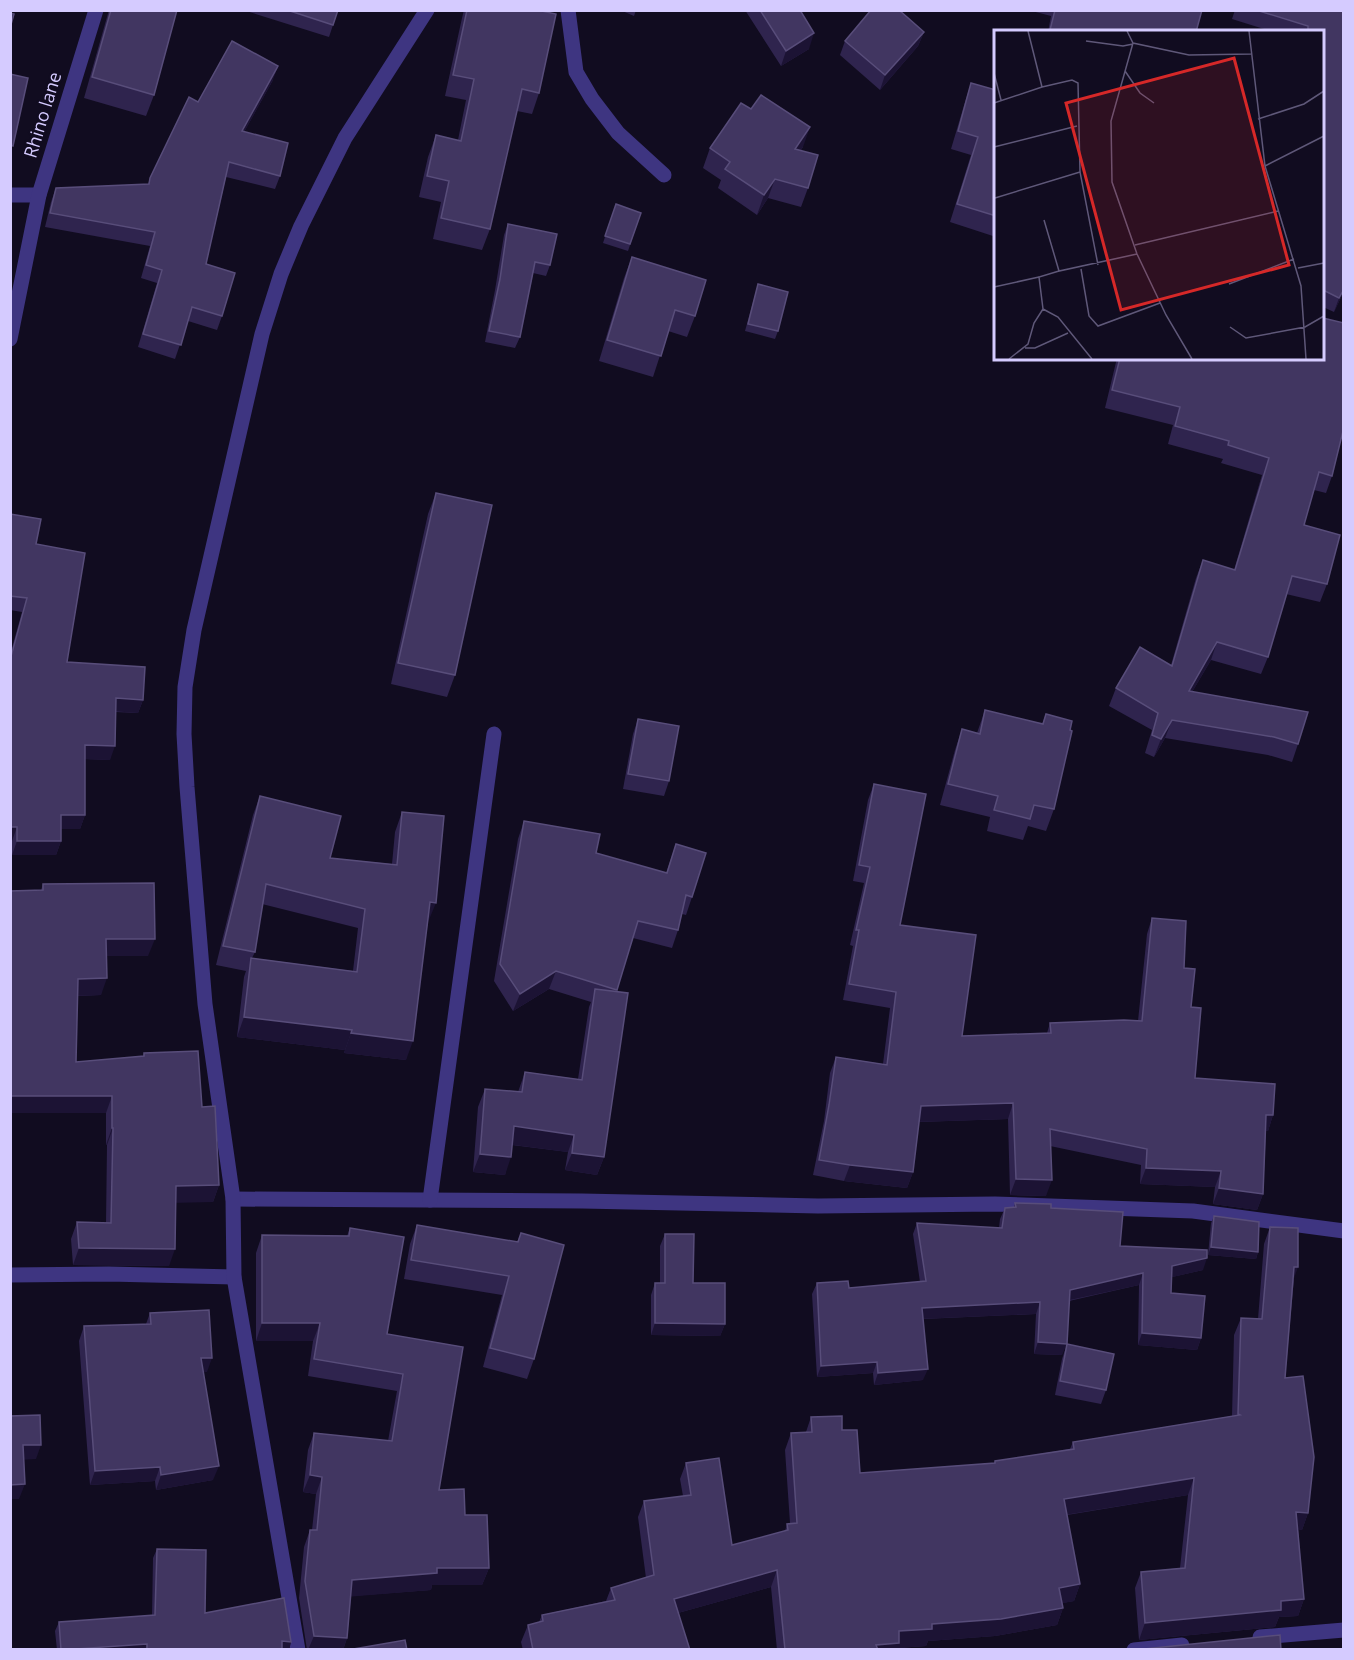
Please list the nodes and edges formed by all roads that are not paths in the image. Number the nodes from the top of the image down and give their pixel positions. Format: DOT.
graph roads {
  1 [pos="96,10"];
  2 [pos="427,10"];
  3 [pos="568,10"];
  4 [pos="664,175"];
  5 [pos="10,195"];
  6 [pos="39,195"];
  7 [pos="10,339"];
  8 [pos="494,734"];
  9 [pos="233,1199"];
  10 [pos="430,1200"];
  11 [pos="1344,1231"];
  12 [pos="10,1275"];
  13 [pos="234,1277"];
  14 [pos="1344,1629"];
  15 [pos="1250,1638"];
  16 [pos="1192,1644"];
  17 [pos="298,1650"];
  18 [pos="1134,1650"];
  1 -- 6 [label="street, Rhino lane"];
  2 -- 9 [label="street"];
  3 -- 4 [label="street"];
  5 -- 6 [label="street"];
  6 -- 7 [label="street, Rhino lane"];
  8 -- 10 [label="street"];
  9 -- 10 [label="street"];
  9 -- 13 [label="street"];
  10 -- 11 [label="street"];
  12 -- 13 [label="street"];
  13 -- 17 [label="street"];
  14 -- 15 [label="street"];
  16 -- 18 [label="street"];
}
